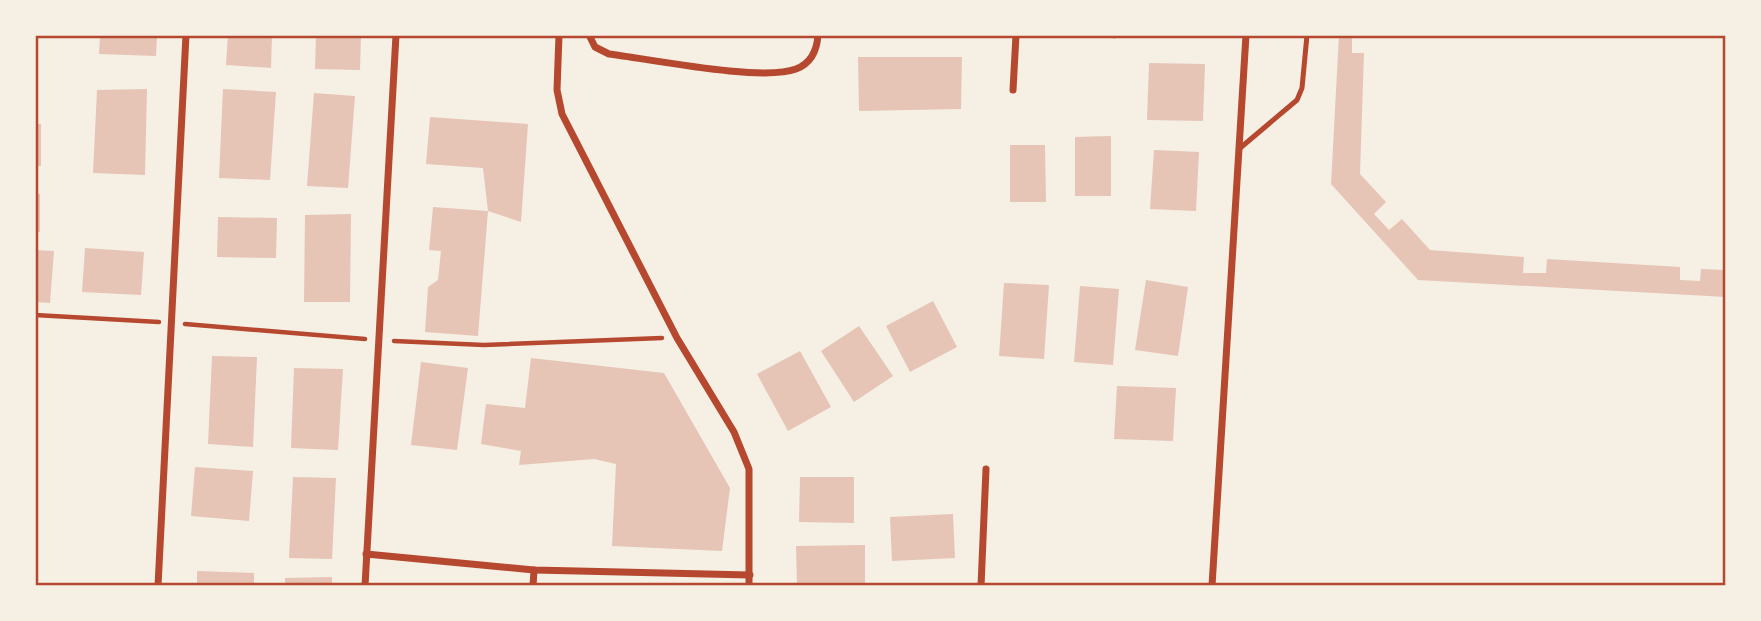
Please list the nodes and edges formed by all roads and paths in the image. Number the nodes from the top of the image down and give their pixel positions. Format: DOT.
graph roads {
  1 [pos="187,35"];
  2 [pos="396,35"];
  3 [pos="559,35"];
  4 [pos="589,35"];
  5 [pos="818,35"];
  6 [pos="1016,35"];
  7 [pos="1246,35"];
  8 [pos="1307,35"];
  9 [pos="1013,90"];
  10 [pos="1239,149"];
  11 [pos="35,315"];
  12 [pos="170,323"];
  13 [pos="677,338"];
  14 [pos="379,340"];
  15 [pos="986,469"];
  16 [pos="366,554"];
  17 [pos="534,570"];
  18 [pos="750,575"];
  19 [pos="158,586"];
  20 [pos="365,586"];
  21 [pos="533,586"];
  22 [pos="749,586"];
  23 [pos="981,586"];
  24 [pos="1212,586"];
  1 -- 12 [label="street"];
  2 -- 14 [label="street"];
  3 -- 13 [label="street"];
  4 -- 5 [label="street"];
  6 -- 9 [label="street"];
  7 -- 10 [label="street"];
  8 -- 10 [label="lane"];
  10 -- 24 [label="street"];
  11 -- 12 [label="path"];
  12 -- 14 [label="path"];
  12 -- 19 [label="street"];
  13 -- 14 [label="path"];
  13 -- 18 [label="street"];
  14 -- 16 [label="street"];
  15 -- 23 [label="street"];
  16 -- 17 [label="street"];
  16 -- 20 [label="street"];
  17 -- 18 [label="street"];
  17 -- 21 [label="street"];
  18 -- 22 [label="street"];
}
